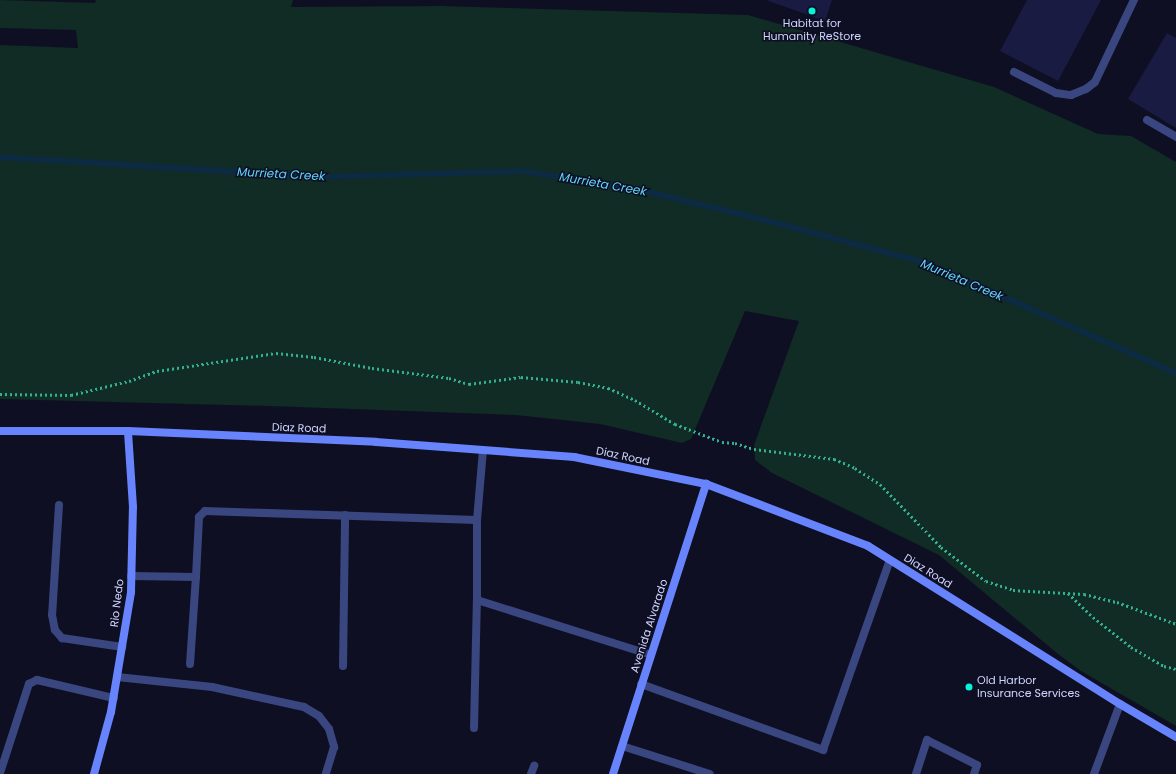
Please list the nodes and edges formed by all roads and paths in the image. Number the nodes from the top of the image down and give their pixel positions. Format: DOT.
graph roads {
  1 [pos="1134,0"];
  2 [pos="1014,72"];
  3 [pos="1147,120"];
  4 [pos="1176,137"];
  5 [pos="0,394"];
  6 [pos="0,431"];
  7 [pos="128,432"];
  8 [pos="483,450"];
  9 [pos="706,484"];
  10 [pos="59,505"];
  11 [pos="345,515"];
  12 [pos="477,520"];
  13 [pos="890,560"];
  14 [pos="132,576"];
  15 [pos="196,577"];
  16 [pos="1068,593"];
  17 [pos="478,600"];
  18 [pos="1176,624"];
  19 [pos="122,647"];
  20 [pos="651,655"];
  21 [pos="190,664"];
  22 [pos="343,666"];
  23 [pos="1176,669"];
  24 [pos="117,677"];
  25 [pos="642,684"];
  26 [pos="114,698"];
  27 [pos="1120,704"];
  28 [pos="474,728"];
  29 [pos="1176,737"];
  30 [pos="622,746"];
  31 [pos="534,766"];
  32 [pos="0,773"];
  33 [pos="94,774"];
  34 [pos="326,774"];
  35 [pos="531,774"];
  36 [pos="613,774"];
  37 [pos="710,774"];
  38 [pos="916,774"];
  39 [pos="974,774"];
  40 [pos="1094,774"];
  1 -- 2 [label="street"];
  3 -- 4 [label="street"];
  5 -- 16 [label="path"];
  6 -- 7 [label="main road, Diaz Road"];
  7 -- 8 [label="main road, Diaz Road"];
  7 -- 14 [label="main road, Rio Nedo"];
  8 -- 9 [label="main road, Diaz Road"];
  8 -- 12 [label="street"];
  9 -- 13 [label="main road, Diaz Road"];
  9 -- 20 [label="main road, Avenida Alvarado"];
  10 -- 19 [label="street"];
  11 -- 12 [label="street"];
  11 -- 15 [label="street"];
  11 -- 22 [label="street"];
  12 -- 17 [label="street"];
  13 -- 25 [label="street"];
  13 -- 27 [label="main road, Diaz Road"];
  14 -- 15 [label="street"];
  14 -- 19 [label="main road, Rio Nedo"];
  15 -- 21 [label="street"];
  16 -- 18 [label="path"];
  16 -- 23 [label="path"];
  17 -- 20 [label="street"];
  17 -- 28 [label="street"];
  19 -- 24 [label="main road, Rio Nedo"];
  20 -- 25 [label="main road, Avenida Alvarado"];
  24 -- 26 [label="main road, Rio Nedo"];
  24 -- 34 [label="street"];
  25 -- 30 [label="main road, Avenida Alvarado"];
  26 -- 32 [label="street"];
  26 -- 33 [label="main road, Rio Nedo"];
  27 -- 29 [label="main road, Diaz Road"];
  27 -- 40 [label="street"];
  30 -- 36 [label="main road, Avenida Alvarado"];
  30 -- 37 [label="street"];
  31 -- 35 [label="street"];
  38 -- 39 [label="street"];
}
